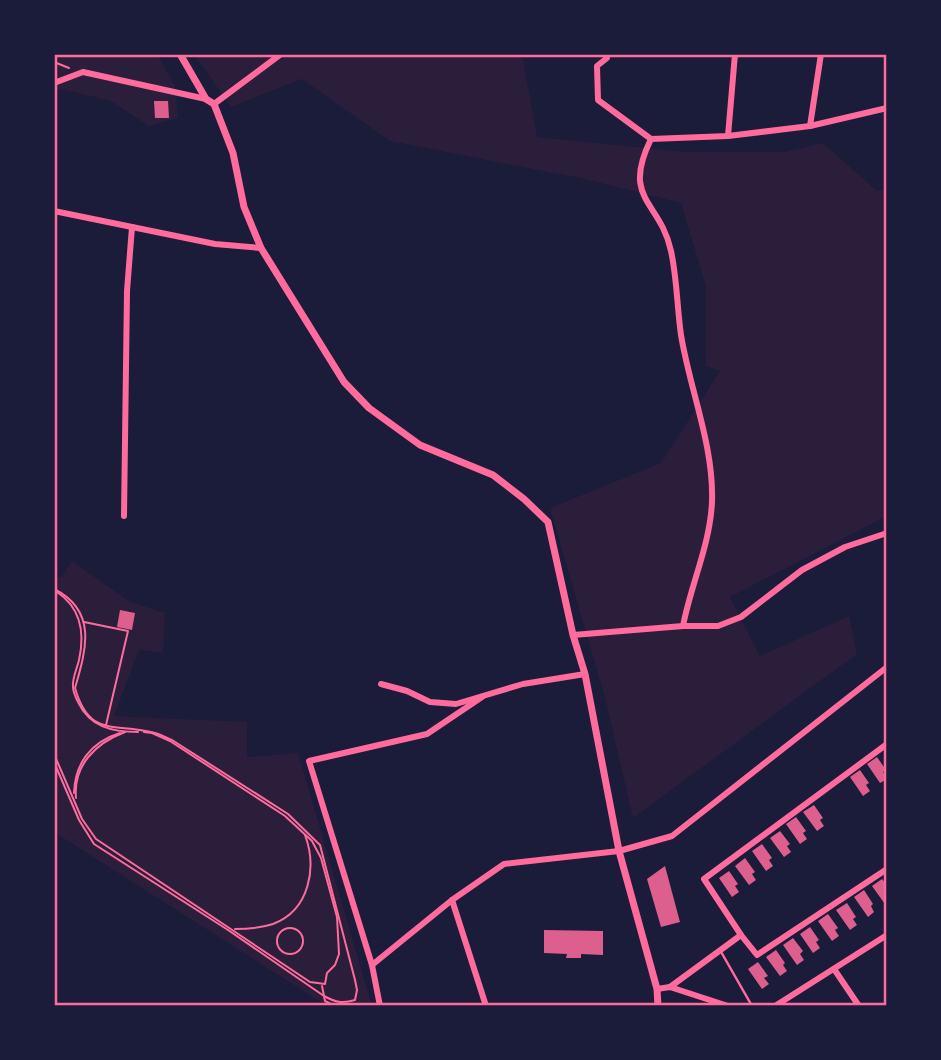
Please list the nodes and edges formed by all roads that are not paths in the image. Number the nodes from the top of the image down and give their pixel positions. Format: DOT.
graph roads {
  1 [pos="180,54"];
  2 [pos="281,54"];
  3 [pos="606,54"];
  4 [pos="735,54"];
  5 [pos="821,54"];
  6 [pos="54,83"];
  7 [pos="206,99"];
  8 [pos="214,104"];
  9 [pos="887,107"];
  10 [pos="810,126"];
  11 [pos="727,136"];
  12 [pos="651,139"];
  13 [pos="54,211"];
  14 [pos="132,227"];
  15 [pos="261,248"];
  16 [pos="124,516"];
  17 [pos="887,533"];
  18 [pos="683,626"];
  19 [pos="573,635"];
  20 [pos="887,667"];
  21 [pos="585,674"];
  22 [pos="381,684"];
  23 [pos="482,697"];
  24 [pos="887,744"];
  25 [pos="619,851"];
  26 [pos="887,869"];
  27 [pos="452,900"];
  28 [pos="741,935"];
  29 [pos="887,935"];
  30 [pos="720,950"];
  31 [pos="372,965"];
  32 [pos="834,969"];
  33 [pos="670,987"];
  34 [pos="657,989"];
  35 [pos="380,1006"];
  36 [pos="486,1006"];
  37 [pos="658,1006"];
  38 [pos="728,1006"];
  39 [pos="752,1006"];
  40 [pos="775,1006"];
  41 [pos="859,1006"];
  1 -- 7 [label="street"];
  2 -- 8 [label="street"];
  3 -- 12 [label="street"];
  4 -- 11 [label="street"];
  5 -- 10 [label="street"];
  6 -- 7 [label="street"];
  7 -- 8 [label="street"];
  8 -- 15 [label="street"];
  9 -- 10 [label="street"];
  10 -- 11 [label="street"];
  11 -- 12 [label="street"];
  12 -- 18 [label="street"];
  13 -- 14 [label="street"];
  14 -- 15 [label="street"];
  14 -- 16 [label="street"];
  15 -- 19 [label="street"];
  17 -- 18 [label="street"];
  18 -- 19 [label="street"];
  19 -- 21 [label="street"];
  20 -- 25 [label="street"];
  21 -- 23 [label="street"];
  21 -- 25 [label="street"];
  22 -- 23 [label="street"];
  23 -- 31 [label="street"];
  24 -- 28 [label="street"];
  25 -- 27 [label="street"];
  25 -- 34 [label="street"];
  26 -- 28 [label="street"];
  27 -- 31 [label="street"];
  27 -- 36 [label="street"];
  28 -- 30 [label="street"];
  29 -- 32 [label="street"];
  30 -- 33 [label="street"];
  30 -- 39 [label="lane"];
  31 -- 35 [label="street"];
  32 -- 40 [label="street"];
  32 -- 41 [label="street"];
  33 -- 34 [label="street"];
  33 -- 38 [label="street"];
  34 -- 37 [label="street"];
}
